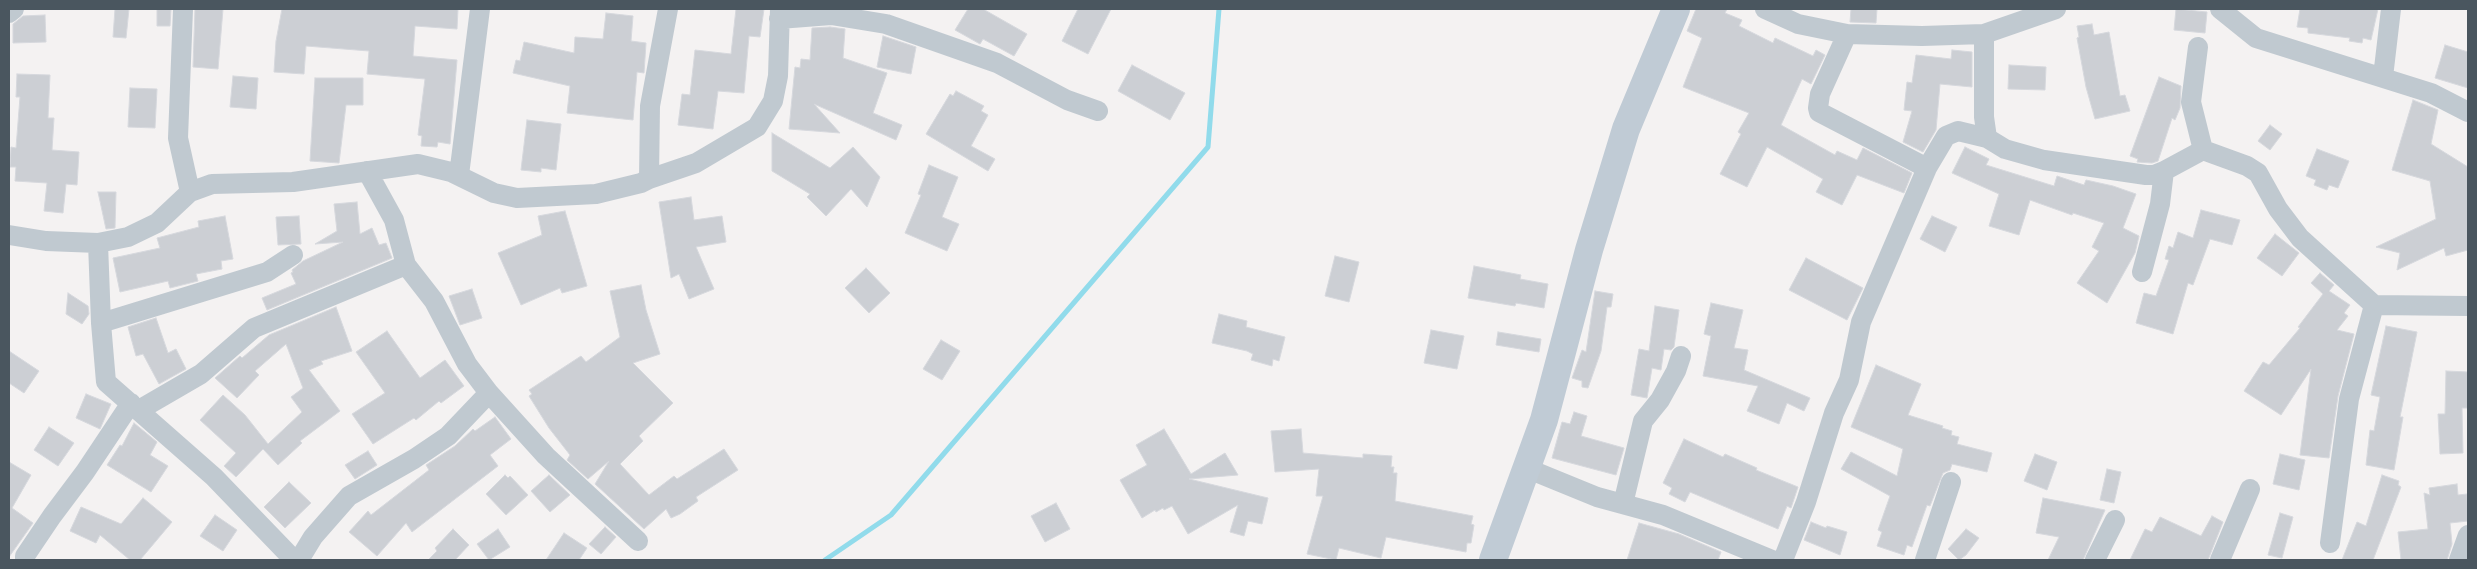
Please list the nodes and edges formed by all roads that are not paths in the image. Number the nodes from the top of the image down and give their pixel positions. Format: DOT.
graph roads {
  1 [pos="14,9"];
  2 [pos="183,9"];
  3 [pos="480,9"];
  4 [pos="668,9"];
  5 [pos="1676,9"];
  6 [pos="1765,9"];
  7 [pos="2056,9"];
  8 [pos="2220,9"];
  9 [pos="2391,9"];
  10 [pos="9,13"];
  11 [pos="779,14"];
  12 [pos="1847,34"];
  13 [pos="1984,34"];
  14 [pos="2198,47"];
  15 [pos="2383,77"];
  16 [pos="1098,111"];
  17 [pos="2468,112"];
  18 [pos="1987,138"];
  19 [pos="2203,150"];
  20 [pos="1927,168"];
  21 [pos="366,171"];
  22 [pos="2164,171"];
  23 [pos="458,175"];
  24 [pos="649,178"];
  25 [pos="190,192"];
  26 [pos="10,237"];
  27 [pos="98,243"];
  28 [pos="293,255"];
  29 [pos="406,265"];
  30 [pos="2142,272"];
  31 [pos="2374,305"];
  32 [pos="2468,306"];
  33 [pos="101,323"];
  34 [pos="1681,356"];
  35 [pos="490,393"];
  36 [pos="135,406"];
  37 [pos="1526,468"];
  38 [pos="1951,482"];
  39 [pos="2250,490"];
  40 [pos="1623,504"];
  41 [pos="2115,520"];
  42 [pos="2468,535"];
  43 [pos="638,541"];
  44 [pos="2330,543"];
  45 [pos="25,560"];
  46 [pos="294,560"];
  47 [pos="299,560"];
  48 [pos="1493,560"];
  49 [pos="1772,560"];
  50 [pos="1783,560"];
  51 [pos="1925,560"];
  52 [pos="2095,560"];
  53 [pos="2220,560"];
  54 [pos="2458,560"];
  1 -- 10 [label="street"];
  2 -- 25 [label="street"];
  3 -- 23 [label="street"];
  4 -- 24 [label="street"];
  5 -- 37 [label="street"];
  6 -- 12 [label="street"];
  7 -- 13 [label="street"];
  8 -- 15 [label="street"];
  9 -- 15 [label="street"];
  11 -- 16 [label="street"];
  11 -- 24 [label="street"];
  12 -- 13 [label="street"];
  12 -- 20 [label="street"];
  13 -- 18 [label="street"];
  14 -- 19 [label="street"];
  15 -- 17 [label="street"];
  18 -- 20 [label="street"];
  18 -- 22 [label="street"];
  19 -- 22 [label="street"];
  19 -- 31 [label="street"];
  20 -- 50 [label="street"];
  21 -- 23 [label="street"];
  21 -- 25 [label="street"];
  21 -- 29 [label="street"];
  22 -- 30 [label="street"];
  23 -- 24 [label="street"];
  25 -- 27 [label="street"];
  26 -- 27 [label="street"];
  27 -- 33 [label="street"];
  28 -- 33 [label="street"];
  29 -- 35 [label="street"];
  29 -- 36 [label="street"];
  31 -- 32 [label="street"];
  31 -- 44 [label="street"];
  33 -- 36 [label="street"];
  34 -- 40 [label="street"];
  35 -- 43 [label="street"];
  35 -- 47 [label="street"];
  36 -- 45 [label="street"];
  36 -- 46 [label="street"];
  37 -- 40 [label="street"];
  37 -- 48 [label="street"];
  38 -- 51 [label="street"];
  39 -- 53 [label="street"];
  40 -- 49 [label="street"];
  41 -- 52 [label="street"];
  42 -- 54 [label="street"];
}
